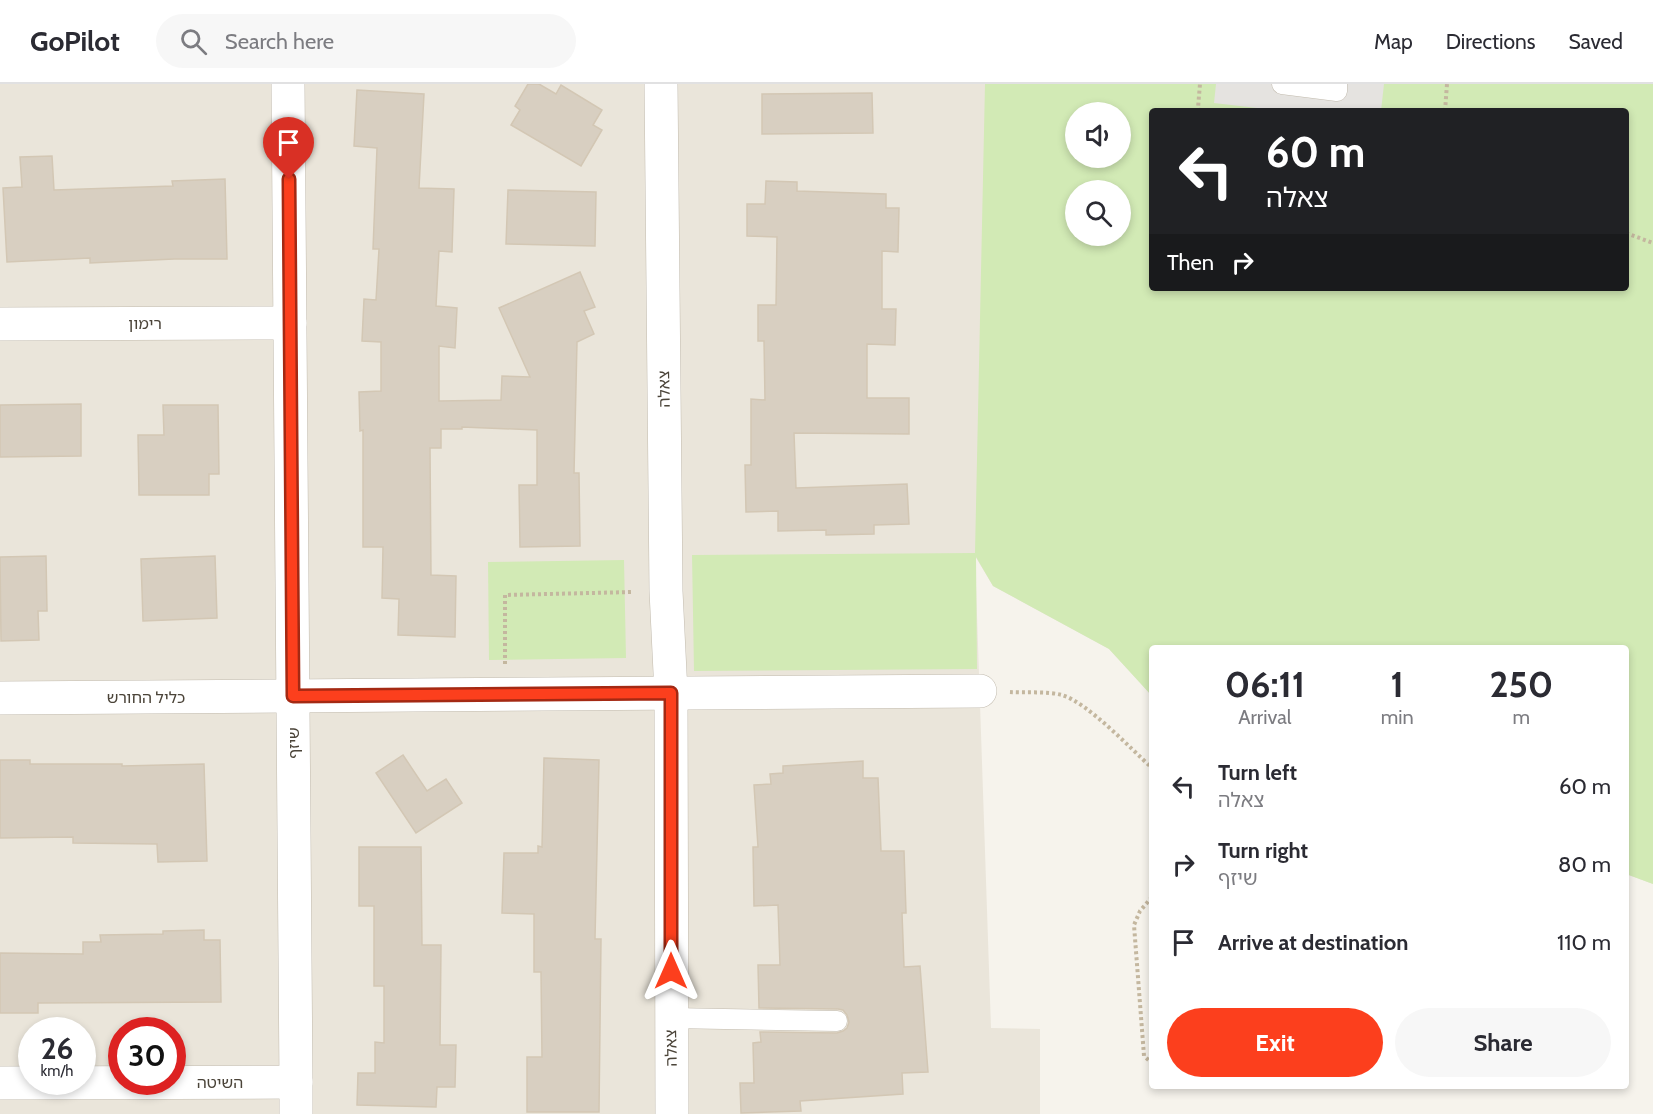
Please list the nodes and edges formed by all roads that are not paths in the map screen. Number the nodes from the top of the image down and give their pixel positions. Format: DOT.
graph roads {
  1 [pos="288,84"];
  2 [pos="661,84"];
  3 [pos="1282,84"];
  4 [pos="1337,84"];
  5 [pos="290,322"];
  6 [pos="0,324"];
  7 [pos="980,691"];
  8 [pos="671,693"];
  9 [pos="293,696"];
  10 [pos="0,698"];
  11 [pos="671,1018"];
  12 [pos="837,1021"];
  13 [pos="296,1082"];
  14 [pos="0,1083"];
  15 [pos="296,1114"];
  16 [pos="672,1114"];
  1 -- 5 [label="street, שיזף"];
  2 -- 8 [label="street, צאלה"];
  3 -- 4 [label="lane"];
  5 -- 6 [label="street, רימון"];
  5 -- 9 [label="street, שיזף"];
  7 -- 8 [label="street"];
  8 -- 9 [label="street"];
  8 -- 11 [label="street, צאלה"];
  9 -- 10 [label="street, כליל החורש"];
  9 -- 13 [label="street, שיזף"];
  11 -- 12 [label="lane"];
  11 -- 16 [label="street, צאלה"];
  13 -- 14 [label="street, השיטה"];
  13 -- 15 [label="street, שיזף"];
}
